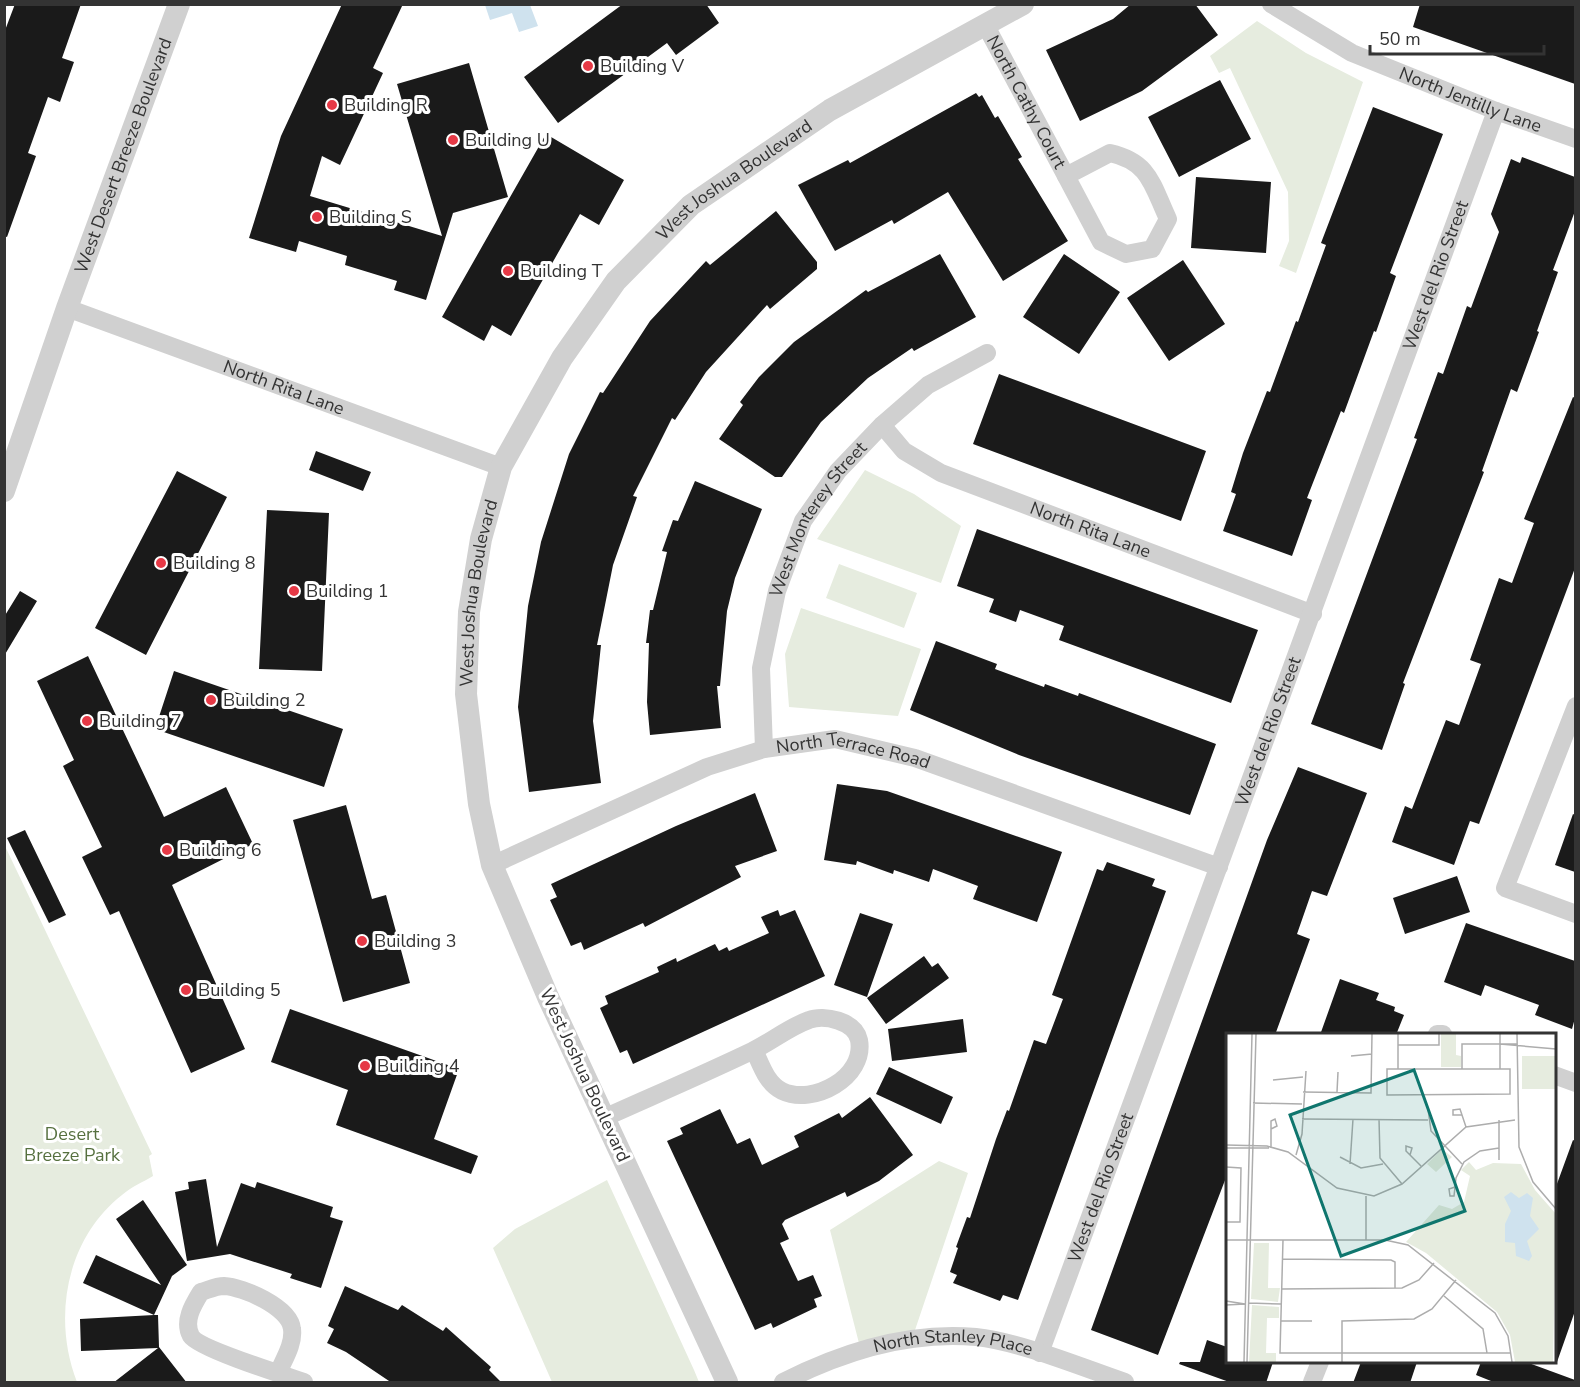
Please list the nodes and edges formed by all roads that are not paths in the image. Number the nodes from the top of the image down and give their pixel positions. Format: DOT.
graph roads {
  1 [pos="179,4"];
  2 [pos="1023,4"];
  3 [pos="1271,4"];
  4 [pos="986,26"];
  5 [pos="1496,111"];
  6 [pos="1575,139"];
  7 [pos="1066,176"];
  8 [pos="67,308"];
  9 [pos="987,353"];
  10 [pos="882,425"];
  11 [pos="501,467"];
  12 [pos="4,491"];
  13 [pos="1313,614"];
  14 [pos="1575,706"];
  15 [pos="764,749"];
  16 [pos="492,865"];
  17 [pos="1219,867"];
  18 [pos="1575,914"];
  19 [pos="754,1050"];
  20 [pos="1556,1076"];
  21 [pos="1575,1083"];
  22 [pos="606,1117"];
  23 [pos="1040,1353"];
  24 [pos="1320,1363"];
  25 [pos="278,1373"];
  26 [pos="304,1383"];
  27 [pos="727,1383"];
  28 [pos="783,1383"];
  29 [pos="1125,1383"];
  30 [pos="1312,1383"];
  1 -- 8 [label="street, West Desert Breeze Boulevard"];
  2 -- 4 [label="street, West Joshua Boulevard"];
  3 -- 5 [label="street, North Jentilly Lane"];
  4 -- 7 [label="street, North Cathy Court"];
  4 -- 11 [label="street, West Joshua Boulevard"];
  5 -- 6 [label="street, North Jentilly Lane"];
  5 -- 13 [label="street, West del Rio Street"];
  7 -- 7 [label="street, North Cathy Court"];
  8 -- 11 [label="street, North Rita Lane"];
  8 -- 12 [label="street, West Desert Breeze Boulevard"];
  9 -- 10 [label="street, West Monterey Street"];
  10 -- 13 [label="street, North Rita Lane"];
  10 -- 15 [label="street, West Monterey Street"];
  11 -- 16 [label="street, West Joshua Boulevard"];
  13 -- 17 [label="street, West del Rio Street"];
  14 -- 18 [label="street"];
  15 -- 16 [label="street, North Terrace Road"];
  15 -- 17 [label="street, North Terrace Road"];
  16 -- 22 [label="street, West Joshua Boulevard"];
  17 -- 23 [label="street, West del Rio Street"];
  19 -- 19 [label="street"];
  19 -- 22 [label="street"];
  20 -- 21 [label="street"];
  22 -- 27 [label="street, West Joshua Boulevard"];
  23 -- 28 [label="street, North Stanley Place"];
  23 -- 29 [label="street, North Stanley Place"];
  24 -- 30 [label="street"];
  25 -- 25 [label="street"];
  25 -- 26 [label="street"];
}
